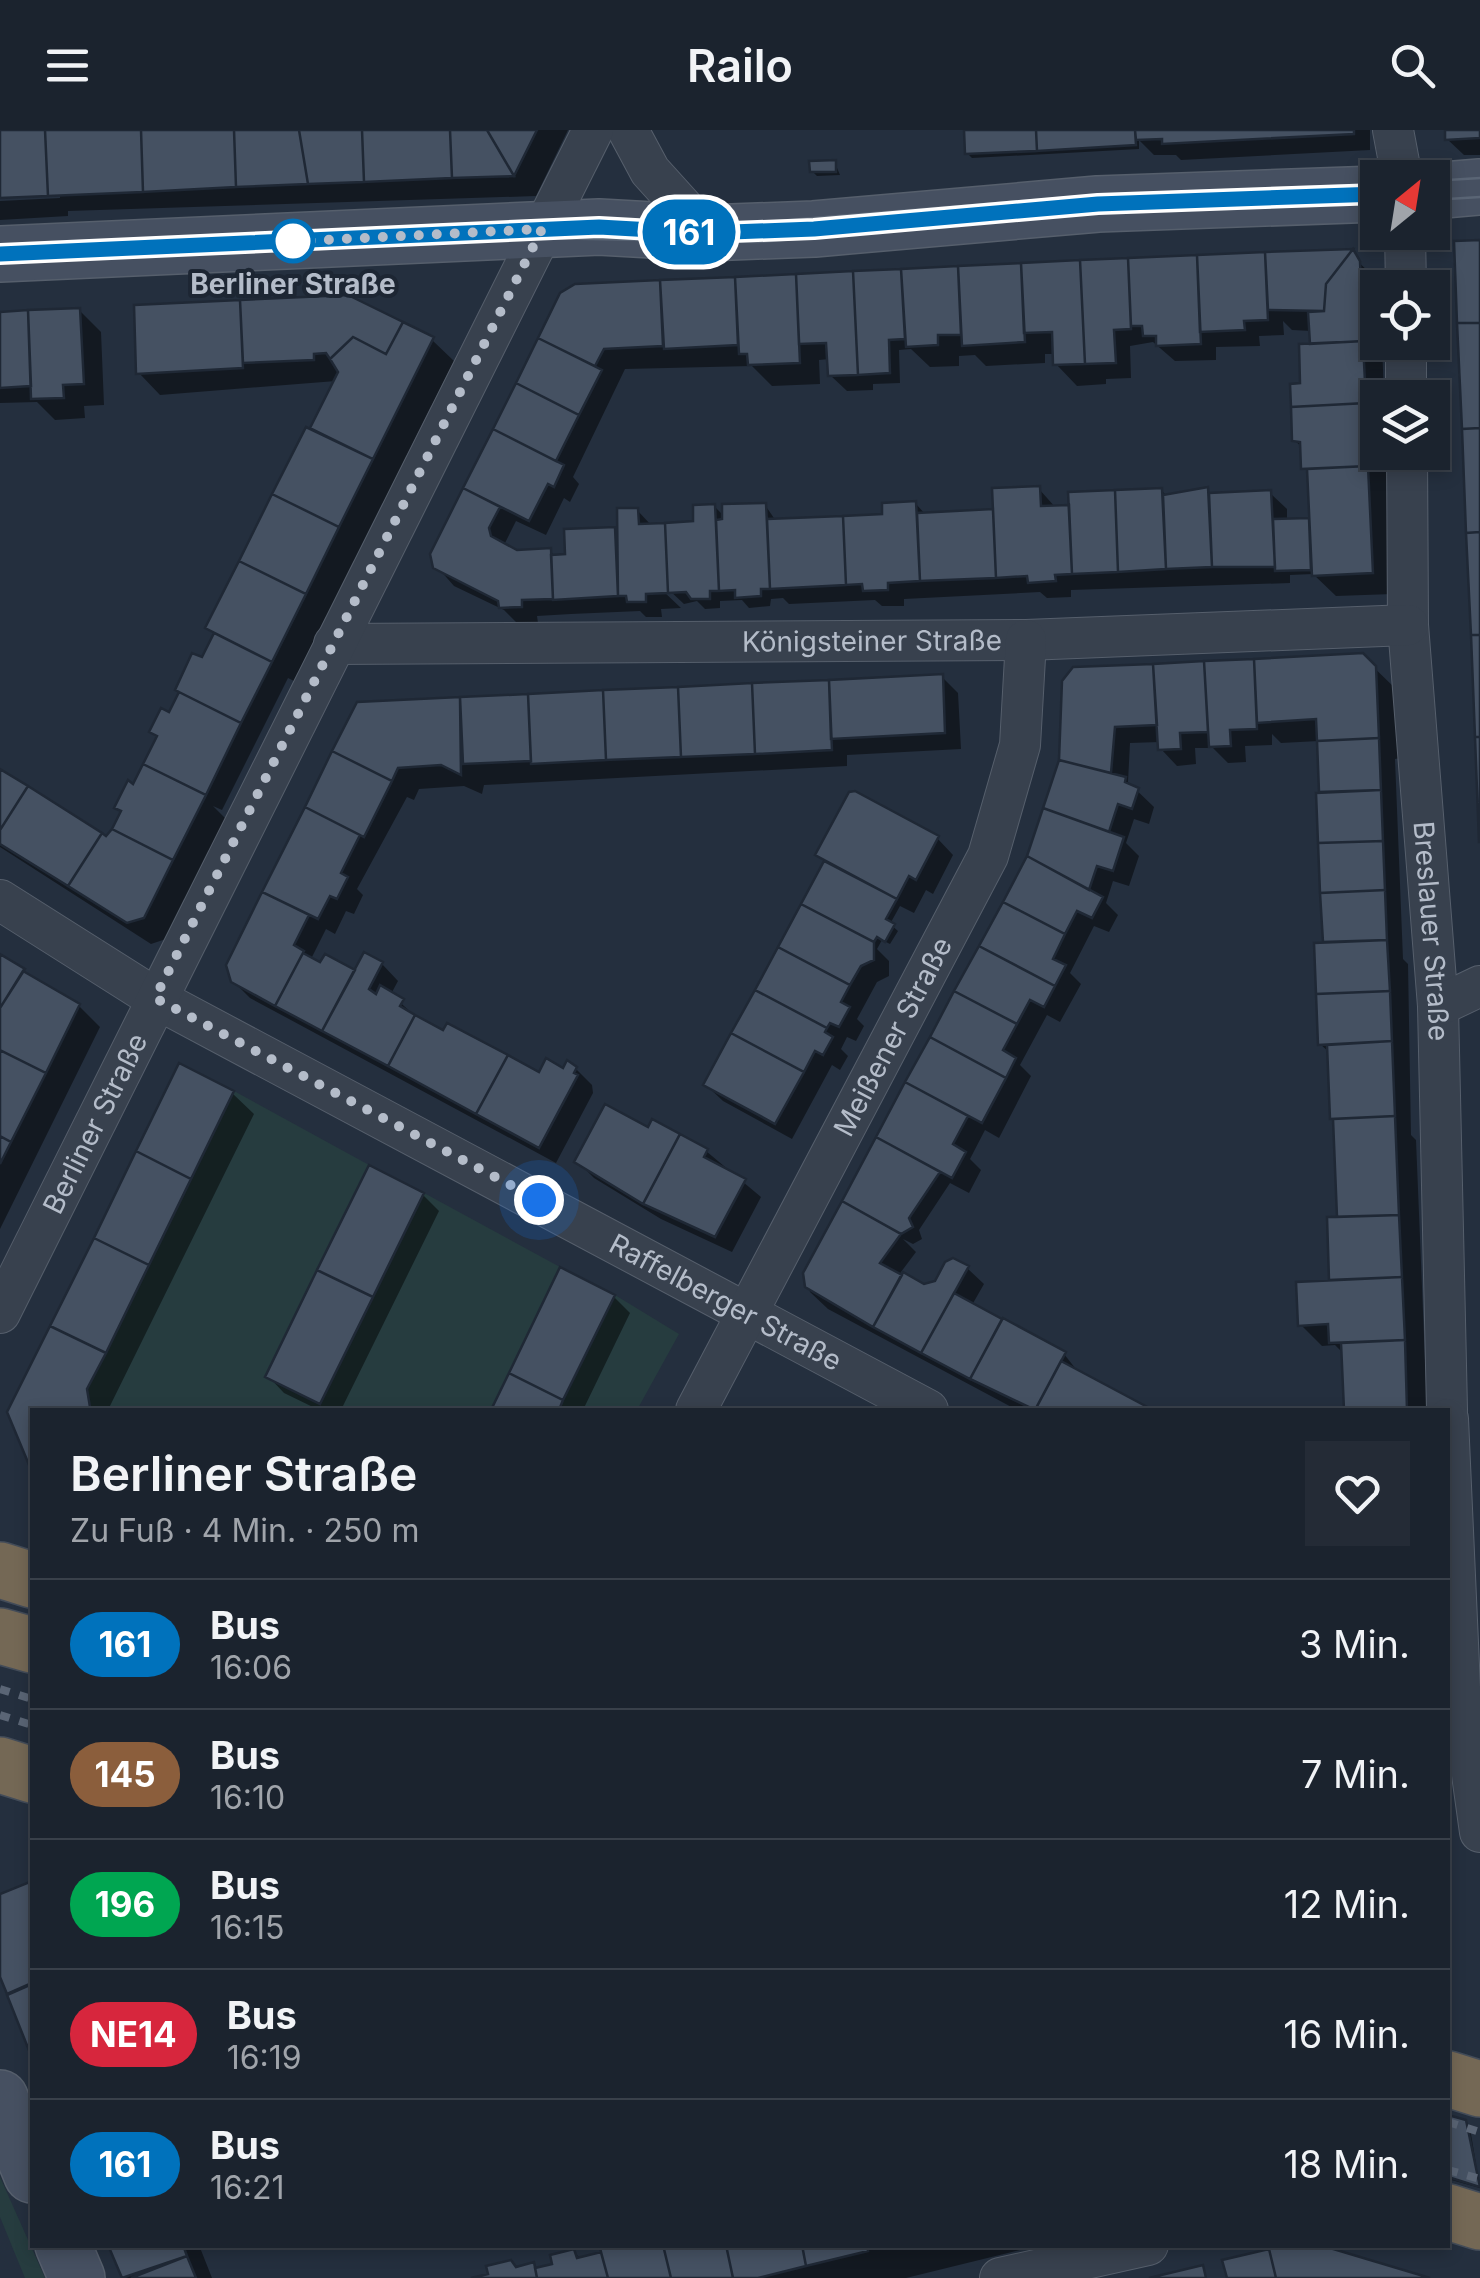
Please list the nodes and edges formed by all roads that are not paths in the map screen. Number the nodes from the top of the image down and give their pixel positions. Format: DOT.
graph roads {
  1 [pos="593,130"];
  2 [pos="628,130"];
  3 [pos="1393,130"];
  4 [pos="1399,160"];
  5 [pos="1480,187"];
  6 [pos="1450,190"];
  7 [pos="1360,195"];
  8 [pos="542,229"];
  9 [pos="706,233"];
  10 [pos="0,254"];
  11 [pos="1407,470"];
  12 [pos="1408,626"];
  13 [pos="1026,640"];
  14 [pos="334,644"];
  15 [pos="0,900"];
  16 [pos="1480,986"];
  17 [pos="155,998"];
  18 [pos="1438,1006"];
  19 [pos="749,1312"];
  20 [pos="0,1313"];
  21 [pos="697,1408"];
  22 [pos="924,1408"];
  23 [pos="1447,1408"];
  24 [pos="1450,1461"];
  25 [pos="1480,1464"];
  26 [pos="1450,1536"];
  27 [pos="0,1570"];
  28 [pos="30,1579"];
  29 [pos="0,1636"];
  30 [pos="30,1645"];
  31 [pos="1454,1685"];
  32 [pos="0,1765"];
  33 [pos="30,1774"];
  34 [pos="1480,1832"];
  35 [pos="1450,2080"];
  36 [pos="1480,2089"];
  37 [pos="0,2098"];
  38 [pos="30,2170"];
  39 [pos="1450,2213"];
  40 [pos="1480,2222"];
  41 [pos="64,2248"];
  42 [pos="1135,2248"];
  43 [pos="77,2278"];
  44 [pos="1000,2278"];
  1 -- 8 [label="street, Berliner Straße"];
  2 -- 9 [label="street"];
  3 -- 4 [label="street"];
  5 -- 6 [label="main road"];
  7 -- 9 [label="main road"];
  8 -- 9 [label="main road"];
  8 -- 10 [label="main road"];
  8 -- 14 [label="street, Berliner Straße"];
  11 -- 12 [label="street, Breslauer Straße"];
  12 -- 13 [label="street, Königsteiner Straße"];
  12 -- 18 [label="street, Breslauer Straße"];
  13 -- 14 [label="street, Königsteiner Straße"];
  13 -- 19 [label="street, Meißener Straße"];
  14 -- 17 [label="street, Berliner Straße"];
  15 -- 17 [label="street, Raffelberger Straße"];
  16 -- 18 [label="street"];
  17 -- 19 [label="street, Raffelberger Straße"];
  17 -- 20 [label="street, Berliner Straße"];
  18 -- 23 [label="street, Breslauer Straße"];
  19 -- 21 [label="street, Meißener Straße"];
  19 -- 22 [label="street, Raffelberger Straße"];
  24 -- 25 [label="street"];
  26 -- 31 [label="street"];
  27 -- 28 [label="highway"];
  29 -- 30 [label="highway"];
  31 -- 34 [label="street"];
  32 -- 33 [label="highway"];
  35 -- 36 [label="highway"];
  37 -- 38 [label="main road"];
  39 -- 40 [label="highway"];
  41 -- 43 [label="main road"];
  42 -- 44 [label="street"];
}
